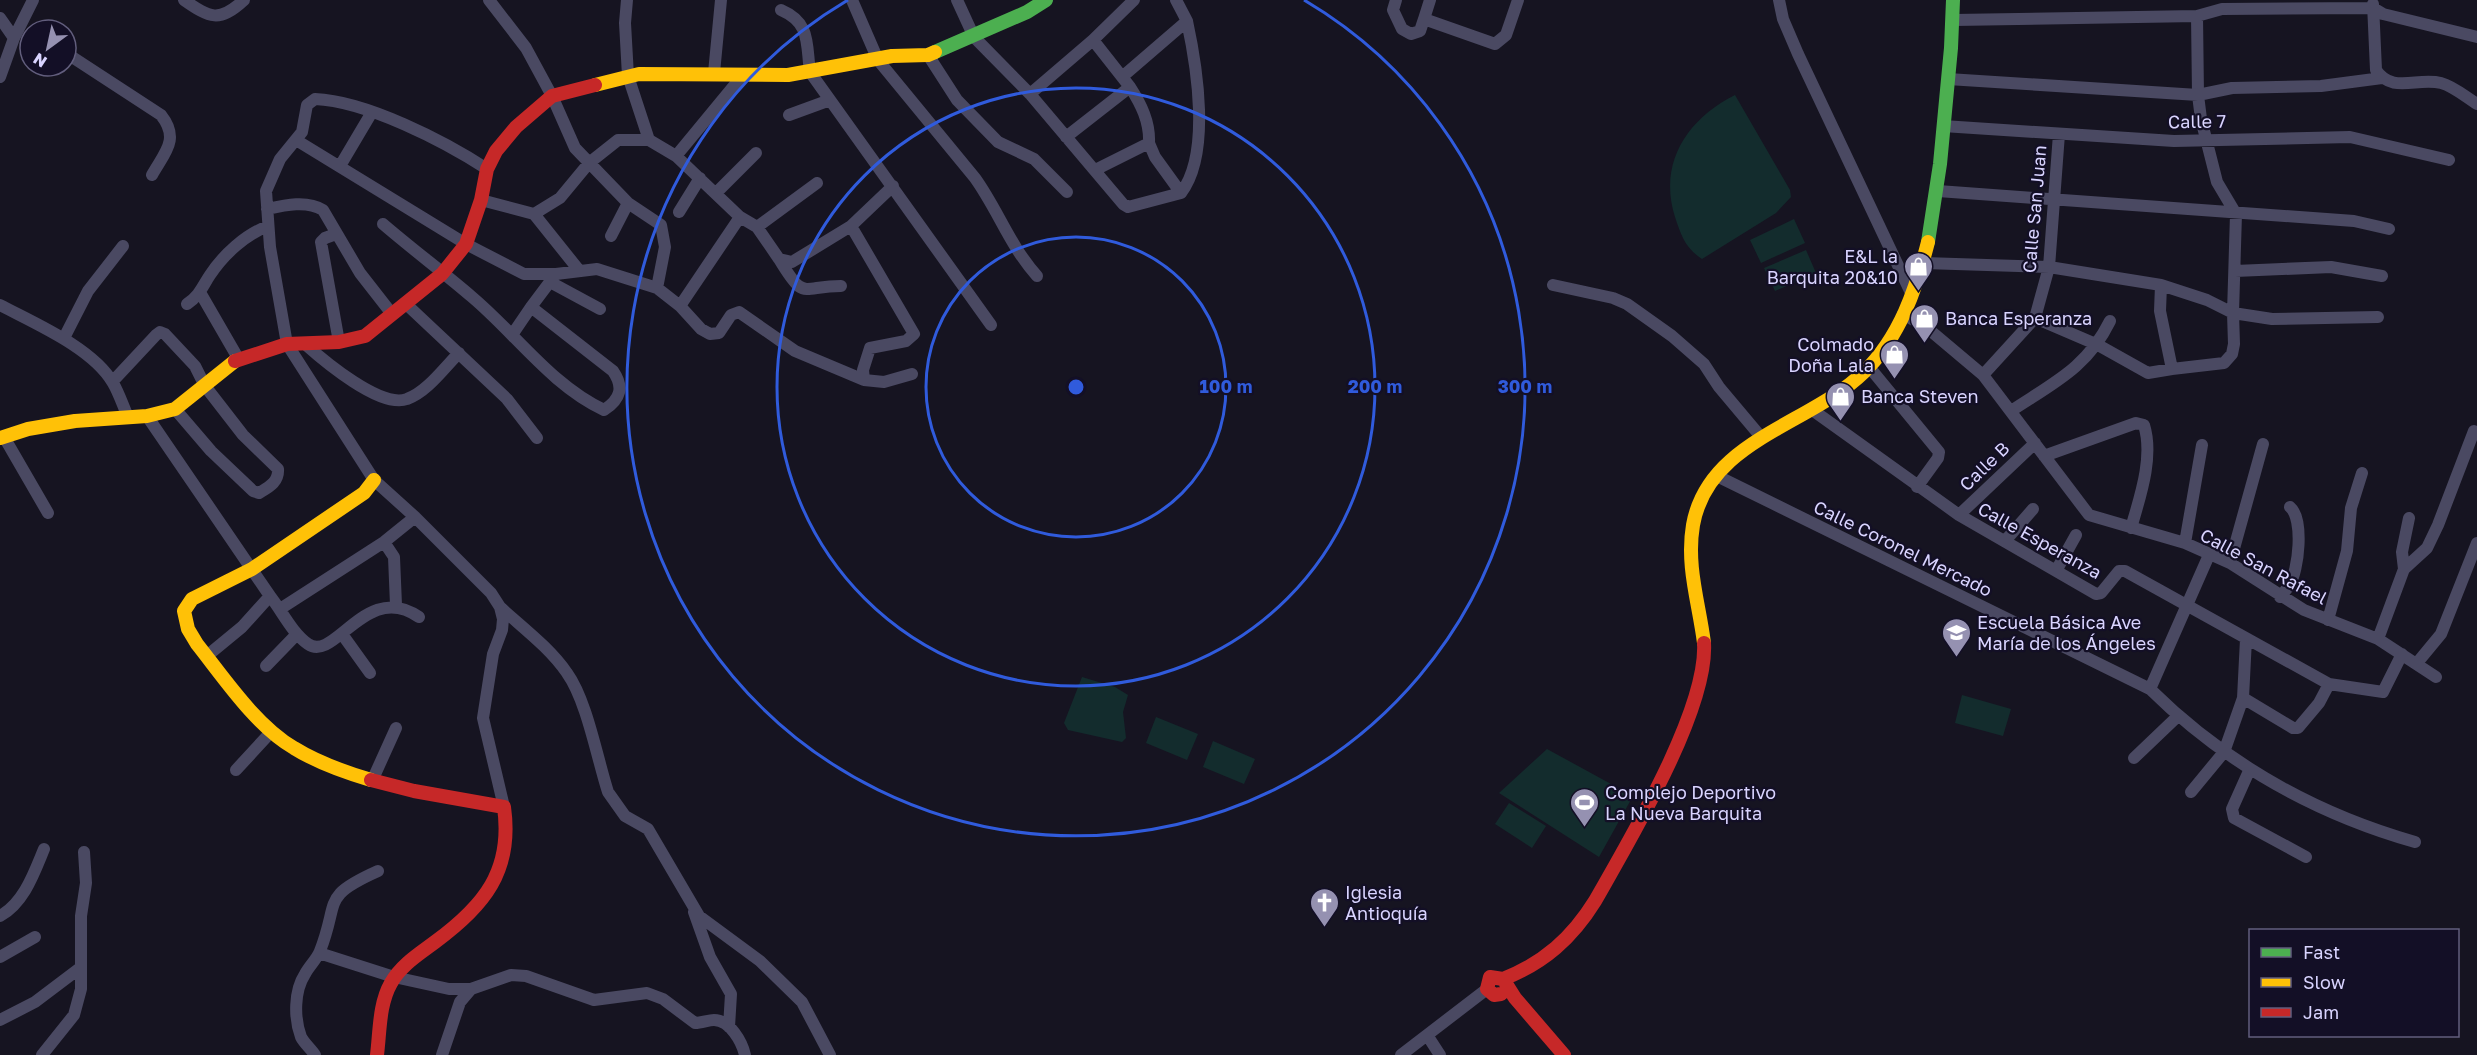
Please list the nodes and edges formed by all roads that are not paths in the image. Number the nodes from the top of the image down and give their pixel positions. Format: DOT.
graph roads {
  1 [pos="45,0"];
  2 [pos="184,0"];
  3 [pos="244,0"];
  4 [pos="489,0"];
  5 [pos="627,0"];
  6 [pos="721,0"];
  7 [pos="853,0"];
  8 [pos="957,0"];
  9 [pos="1046,0"];
  10 [pos="1134,0"];
  11 [pos="1176,0"];
  12 [pos="1396,0"];
  13 [pos="1430,0"];
  14 [pos="1518,0"];
  15 [pos="1779,0"];
  16 [pos="1953,0"];
  17 [pos="32,2"];
  18 [pos="2373,4"];
  19 [pos="230,6"];
  20 [pos="781,10"];
  21 [pos="2198,16"];
  22 [pos="0,18"];
  23 [pos="28,18"];
  24 [pos="1424,19"];
  25 [pos="1954,20"];
  26 [pos="1187,21"];
  27 [pos="18,34"];
  28 [pos="974,37"];
  29 [pos="2477,37"];
  30 [pos="14,38"];
  31 [pos="1093,40"];
  32 [pos="928,55"];
  33 [pos="878,60"];
  34 [pos="78,61"];
  35 [pos="810,72"];
  36 [pos="714,73"];
  37 [pos="628,76"];
  38 [pos="742,76"];
  39 [pos="0,77"];
  40 [pos="2382,78"];
  41 [pos="1948,79"];
  42 [pos="1126,82"];
  43 [pos="1030,94"];
  44 [pos="2198,95"];
  45 [pos="552,96"];
  46 [pos="830,100"];
  47 [pos="2477,104"];
  48 [pos="372,112"];
  49 [pos="789,115"];
  50 [pos="1943,126"];
  51 [pos="2059,134"];
  52 [pos="1066,137"];
  53 [pos="2206,139"];
  54 [pos="296,140"];
  55 [pos="649,140"];
  56 [pos="1149,143"];
  57 [pos="756,153"];
  58 [pos="676,156"];
  59 [pos="2449,160"];
  60 [pos="589,163"];
  61 [pos="340,166"];
  62 [pos="487,169"];
  63 [pos="1095,170"];
  64 [pos="152,175"];
  65 [pos="700,178"];
  66 [pos="817,183"];
  67 [pos="893,186"];
  68 [pos="1938,190"];
  69 [pos="1067,192"];
  70 [pos="716,193"];
  71 [pos="1181,193"];
  72 [pos="2053,199"];
  73 [pos="481,200"];
  74 [pos="628,203"];
  75 [pos="267,209"];
  76 [pos="679,212"];
  77 [pos="534,214"];
  78 [pos="2236,214"];
  79 [pos="740,217"];
  80 [pos="383,224"];
  81 [pos="268,226"];
  82 [pos="851,226"];
  83 [pos="757,227"];
  84 [pos="2389,229"];
  85 [pos="336,234"];
  86 [pos="611,236"];
  87 [pos="466,244"];
  88 [pos="123,246"];
  89 [pos="779,259"];
  90 [pos="1924,263"];
  91 [pos="2049,267"];
  92 [pos="578,269"];
  93 [pos="2235,271"];
  94 [pos="442,274"];
  95 [pos="1037,276"];
  96 [pos="2382,276"];
  97 [pos="553,278"];
  98 [pos="1553,285"];
  99 [pos="2161,285"];
  100 [pos="841,286"];
  101 [pos="657,288"];
  102 [pos="1911,293"];
  103 [pos="201,294"];
  104 [pos="405,303"];
  105 [pos="187,304"];
  106 [pos="0,305"];
  107 [pos="680,306"];
  108 [pos="531,307"];
  109 [pos="600,309"];
  110 [pos="2233,313"];
  111 [pos="1903,314"];
  112 [pos="392,315"];
  113 [pos="2378,317"];
  114 [pos="2035,318"];
  115 [pos="2110,321"];
  116 [pos="990,325"];
  117 [pos="512,335"];
  118 [pos="64,338"];
  119 [pos="339,342"];
  120 [pos="287,344"];
  121 [pos="305,344"];
  122 [pos="2098,345"];
  123 [pos="459,353"];
  124 [pos="238,358"];
  125 [pos="1870,368"];
  126 [pos="2172,369"];
  127 [pos="912,374"];
  128 [pos="1983,375"];
  129 [pos="864,380"];
  130 [pos="113,381"];
  131 [pos="206,386"];
  132 [pos="175,409"];
  133 [pos="1811,410"];
  134 [pos="2011,411"];
  135 [pos="147,416"];
  136 [pos="128,417"];
  137 [pos="2474,431"];
  138 [pos="2,437"];
  139 [pos="1761,437"];
  140 [pos="537,438"];
  141 [pos="2034,443"];
  142 [pos="2202,444"];
  143 [pos="2263,444"];
  144 [pos="2044,456"];
  145 [pos="2362,473"];
  146 [pos="1717,476"];
  147 [pos="374,480"];
  148 [pos="1917,487"];
  149 [pos="2290,507"];
  150 [pos="2033,509"];
  151 [pos="48,513"];
  152 [pos="1959,515"];
  153 [pos="415,517"];
  154 [pos="2409,518"];
  155 [pos="2131,528"];
  156 [pos="2076,535"];
  157 [pos="2004,541"];
  158 [pos="384,542"];
  159 [pos="2185,543"];
  160 [pos="2477,543"];
  161 [pos="2209,555"];
  162 [pos="2230,563"];
  163 [pos="252,569"];
  164 [pos="2404,569"];
  165 [pos="2056,571"];
  166 [pos="270,596"];
  167 [pos="2280,597"];
  168 [pos="396,605"];
  169 [pos="2188,605"];
  170 [pos="500,607"];
  171 [pos="280,609"];
  172 [pos="419,617"];
  173 [pos="2328,620"];
  174 [pos="297,634"];
  175 [pos="342,634"];
  176 [pos="2246,639"];
  177 [pos="2378,639"];
  178 [pos="2402,654"];
  179 [pos="208,655"];
  180 [pos="2417,663"];
  181 [pos="266,666"];
  182 [pos="370,673"];
  183 [pos="2436,677"];
  184 [pos="2329,684"];
  185 [pos="2150,689"];
  186 [pos="2243,698"];
  187 [pos="2178,716"];
  188 [pos="396,728"];
  189 [pos="271,732"];
  190 [pos="2224,752"];
  191 [pos="2134,758"];
  192 [pos="236,770"];
  193 [pos="2249,771"];
  194 [pos="372,781"];
  195 [pos="2191,792"];
  196 [pos="504,807"];
  197 [pos="2415,842"];
  198 [pos="44,849"];
  199 [pos="84,852"];
  200 [pos="2306,856"];
  201 [pos="378,871"];
  202 [pos="693,908"];
  203 [pos="0,916"];
  204 [pos="35,937"];
  205 [pos="319,953"];
  206 [pos="0,957"];
  207 [pos="80,968"];
  208 [pos="394,977"];
  209 [pos="1503,986"];
  210 [pos="471,988"];
  211 [pos="1486,989"];
  212 [pos="0,1020"];
  213 [pos="729,1027"];
  214 [pos="1427,1035"];
  215 [pos="42,1055"];
  216 [pos="315,1055"];
  217 [pos="377,1055"];
  218 [pos="442,1055"];
  219 [pos="745,1055"];
  220 [pos="830,1055"];
  221 [pos="1401,1055"];
  222 [pos="1440,1055"];
  223 [pos="1551,1055"];
  224 [pos="1564,1055"];
  1 -- 17 [label="street"];
  2 -- 19 [label="street"];
  3 -- 19 [label="street"];
  4 -- 45 [label="street"];
  5 -- 37 [label="street"];
  6 -- 36 [label="street"];
  7 -- 33 [label="street"];
  8 -- 28 [label="street"];
  9 -- 28 [label="street"];
  10 -- 31 [label="street"];
  11 -- 26 [label="street"];
  12 -- 24 [label="street"];
  13 -- 24 [label="street"];
  14 -- 24 [label="street"];
  15 -- 102 [label="street"];
  16 -- 25 [label="street"];
  17 -- 23 [label="street"];
  18 -- 21 [label="street"];
  18 -- 29 [label="street"];
  18 -- 40 [label="street"];
  20 -- 35 [label="street"];
  21 -- 25 [label="street"];
  21 -- 44 [label="street"];
  22 -- 30 [label="street"];
  25 -- 41 [label="street"];
  26 -- 42 [label="street"];
  26 -- 71 [label="street"];
  27 -- 30 [label="street"];
  28 -- 32 [label="street"];
  28 -- 43 [label="street"];
  30 -- 39 [label="street"];
  31 -- 42 [label="street"];
  31 -- 43 [label="street"];
  32 -- 33 [label="street"];
  32 -- 69 [label="street"];
  33 -- 35 [label="street"];
  33 -- 95 [label="street"];
  34 -- 64 [label="street"];
  35 -- 38 [label="street"];
  35 -- 46 [label="street"];
  36 -- 37 [label="street"];
  36 -- 38 [label="street"];
  37 -- 45 [label="street"];
  37 -- 55 [label="street"];
  38 -- 58 [label="street"];
  40 -- 44 [label="street"];
  40 -- 47 [label="street"];
  41 -- 44 [label="street"];
  41 -- 50 [label="street"];
  42 -- 52 [label="street"];
  42 -- 56 [label="street"];
  43 -- 52 [label="street"];
  44 -- 53 [label="street"];
  45 -- 60 [label="street"];
  45 -- 62 [label="street"];
  46 -- 49 [label="street"];
  46 -- 67 [label="street"];
  48 -- 54 [label="street"];
  48 -- 61 [label="street"];
  48 -- 62 [label="street"];
  50 -- 51 [label="street, Calle 7"];
  50 -- 68 [label="street"];
  51 -- 53 [label="street, Calle 7"];
  51 -- 72 [label="street, Calle San Juan"];
  52 -- 63 [label="street"];
  53 -- 59 [label="street, Calle 7"];
  53 -- 78 [label="street"];
  54 -- 61 [label="street"];
  54 -- 75 [label="street"];
  55 -- 58 [label="street"];
  55 -- 60 [label="street"];
  56 -- 63 [label="street"];
  56 -- 71 [label="street"];
  57 -- 70 [label="street"];
  58 -- 65 [label="street"];
  60 -- 74 [label="street"];
  60 -- 77 [label="street"];
  61 -- 87 [label="street"];
  62 -- 73 [label="street"];
  63 -- 71 [label="street"];
  65 -- 70 [label="street"];
  65 -- 76 [label="street"];
  66 -- 83 [label="street"];
  67 -- 82 [label="street"];
  67 -- 116 [label="street"];
  68 -- 72 [label="street"];
  68 -- 90 [label="street"];
  70 -- 79 [label="street"];
  72 -- 78 [label="street"];
  72 -- 91 [label="street, Calle San Juan"];
  73 -- 77 [label="street"];
  73 -- 87 [label="street"];
  74 -- 86 [label="street"];
  74 -- 101 [label="street"];
  75 -- 81 [label="street"];
  75 -- 85 [label="street"];
  77 -- 92 [label="street"];
  78 -- 84 [label="street"];
  78 -- 93 [label="street"];
  79 -- 83 [label="street"];
  79 -- 107 [label="street"];
  80 -- 94 [label="street"];
  81 -- 103 [label="street"];
  81 -- 120 [label="street"];
  82 -- 89 [label="street"];
  82 -- 129 [label="street"];
  83 -- 89 [label="street"];
  85 -- 112 [label="street"];
  85 -- 119 [label="street"];
  87 -- 94 [label="street"];
  87 -- 97 [label="street"];
  88 -- 118 [label="street"];
  89 -- 100 [label="street"];
  90 -- 91 [label="street"];
  90 -- 102 [label="street"];
  91 -- 99 [label="street"];
  91 -- 114 [label="street, Calle San Juan"];
  92 -- 97 [label="street"];
  92 -- 101 [label="street"];
  93 -- 96 [label="street"];
  93 -- 110 [label="street"];
  94 -- 104 [label="street"];
  94 -- 117 [label="street"];
  97 -- 108 [label="street"];
  97 -- 109 [label="street"];
  98 -- 139 [label="street"];
  99 -- 110 [label="street"];
  99 -- 126 [label="street"];
  101 -- 107 [label="street"];
  102 -- 111 [label="street"];
  103 -- 105 [label="street"];
  103 -- 124 [label="street"];
  104 -- 112 [label="street"];
  104 -- 123 [label="street"];
  106 -- 118 [label="street"];
  107 -- 129 [label="street"];
  108 -- 117 [label="street"];
  108 -- 117 [label="street"];
  110 -- 113 [label="street"];
  110 -- 126 [label="street"];
  111 -- 125 [label="street"];
  111 -- 128 [label="street, Calle San Rafael"];
  112 -- 119 [label="street"];
  114 -- 122 [label="street"];
  114 -- 128 [label="street, Calle San Juan"];
  115 -- 122 [label="street"];
  118 -- 130 [label="street"];
  119 -- 121 [label="street"];
  120 -- 121 [label="street"];
  120 -- 124 [label="street"];
  120 -- 147 [label="street"];
  121 -- 123 [label="street"];
  122 -- 126 [label="street"];
  122 -- 134 [label="street"];
  123 -- 140 [label="street"];
  124 -- 131 [label="street"];
  125 -- 133 [label="street"];
  125 -- 148 [label="street"];
  127 -- 129 [label="street"];
  128 -- 134 [label="street, Calle San Rafael"];
  130 -- 131 [label="street"];
  130 -- 136 [label="street"];
  131 -- 132 [label="street"];
  131 -- 132 [label="street"];
  132 -- 135 [label="street"];
  133 -- 139 [label="street"];
  133 -- 148 [label="street, Calle Esperanza"];
  134 -- 141 [label="street, Calle San Rafael"];
  135 -- 136 [label="street"];
  135 -- 163 [label="street"];
  136 -- 138 [label="street"];
  137 -- 164 [label="street"];
  138 -- 151 [label="street"];
  139 -- 146 [label="street"];
  141 -- 144 [label="street, Calle San Rafael"];
  141 -- 152 [label="street, Calle B"];
  142 -- 159 [label="street"];
  143 -- 162 [label="street"];
  144 -- 155 [label="street, Calle San Rafael"];
  144 -- 155 [label="street"];
  145 -- 173 [label="street"];
  146 -- 185 [label="street, Calle Coronel Mercado"];
  146 -- 209 [label="street"];
  147 -- 153 [label="street"];
  147 -- 163 [label="street"];
  148 -- 152 [label="street, Calle Esperanza"];
  149 -- 167 [label="street"];
  150 -- 157 [label="street"];
  152 -- 157 [label="street, Calle Esperanza"];
  153 -- 158 [label="street"];
  153 -- 170 [label="street"];
  154 -- 164 [label="street"];
  155 -- 159 [label="street, Calle San Rafael"];
  156 -- 165 [label="street"];
  157 -- 165 [label="street, Calle Esperanza"];
  158 -- 168 [label="street"];
  158 -- 171 [label="street"];
  159 -- 161 [label="street, Calle San Rafael"];
  160 -- 180 [label="street"];
  161 -- 162 [label="street, Calle San Rafael"];
  161 -- 169 [label="street"];
  162 -- 167 [label="street, Calle San Rafael"];
  163 -- 166 [label="street"];
  163 -- 179 [label="street"];
  164 -- 177 [label="street"];
  165 -- 169 [label="street, Calle Esperanza"];
  166 -- 171 [label="street"];
  166 -- 179 [label="street"];
  167 -- 173 [label="street, Calle San Rafael"];
  168 -- 172 [label="street"];
  168 -- 175 [label="street"];
  169 -- 176 [label="street, Calle Esperanza"];
  169 -- 185 [label="street"];
  170 -- 196 [label="street"];
  170 -- 202 [label="street"];
  171 -- 174 [label="street"];
  173 -- 177 [label="street, Calle San Rafael"];
  174 -- 175 [label="street"];
  174 -- 181 [label="street"];
  175 -- 182 [label="street"];
  176 -- 184 [label="street, Calle Esperanza"];
  176 -- 186 [label="street"];
  177 -- 178 [label="street, Calle San Rafael"];
  178 -- 180 [label="street, Calle San Rafael"];
  178 -- 184 [label="street, Calle Esperanza"];
  179 -- 189 [label="street"];
  180 -- 183 [label="street, Calle San Rafael"];
  184 -- 186 [label="street"];
  185 -- 187 [label="street, Calle Coronel Mercado"];
  186 -- 190 [label="street"];
  187 -- 190 [label="street, Calle Coronel Mercado"];
  187 -- 191 [label="street"];
  188 -- 194 [label="street"];
  189 -- 192 [label="street"];
  189 -- 194 [label="street"];
  190 -- 193 [label="street, Calle Coronel Mercado"];
  190 -- 195 [label="street"];
  193 -- 197 [label="street, Calle Coronel Mercado"];
  193 -- 200 [label="street"];
  194 -- 196 [label="street"];
  196 -- 208 [label="street"];
  198 -- 203 [label="street"];
  199 -- 207 [label="street"];
  201 -- 205 [label="street"];
  202 -- 213 [label="street"];
  202 -- 220 [label="street"];
  204 -- 206 [label="street"];
  205 -- 208 [label="street"];
  205 -- 216 [label="street"];
  207 -- 212 [label="street"];
  207 -- 215 [label="street"];
  208 -- 210 [label="street"];
  208 -- 217 [label="street"];
  209 -- 211 [label="street"];
  209 -- 223 [label="street"];
  209 -- 224 [label="street"];
  210 -- 213 [label="street"];
  210 -- 218 [label="street"];
  211 -- 214 [label="street"];
  213 -- 219 [label="street"];
  214 -- 221 [label="street"];
  214 -- 222 [label="street"];
}
